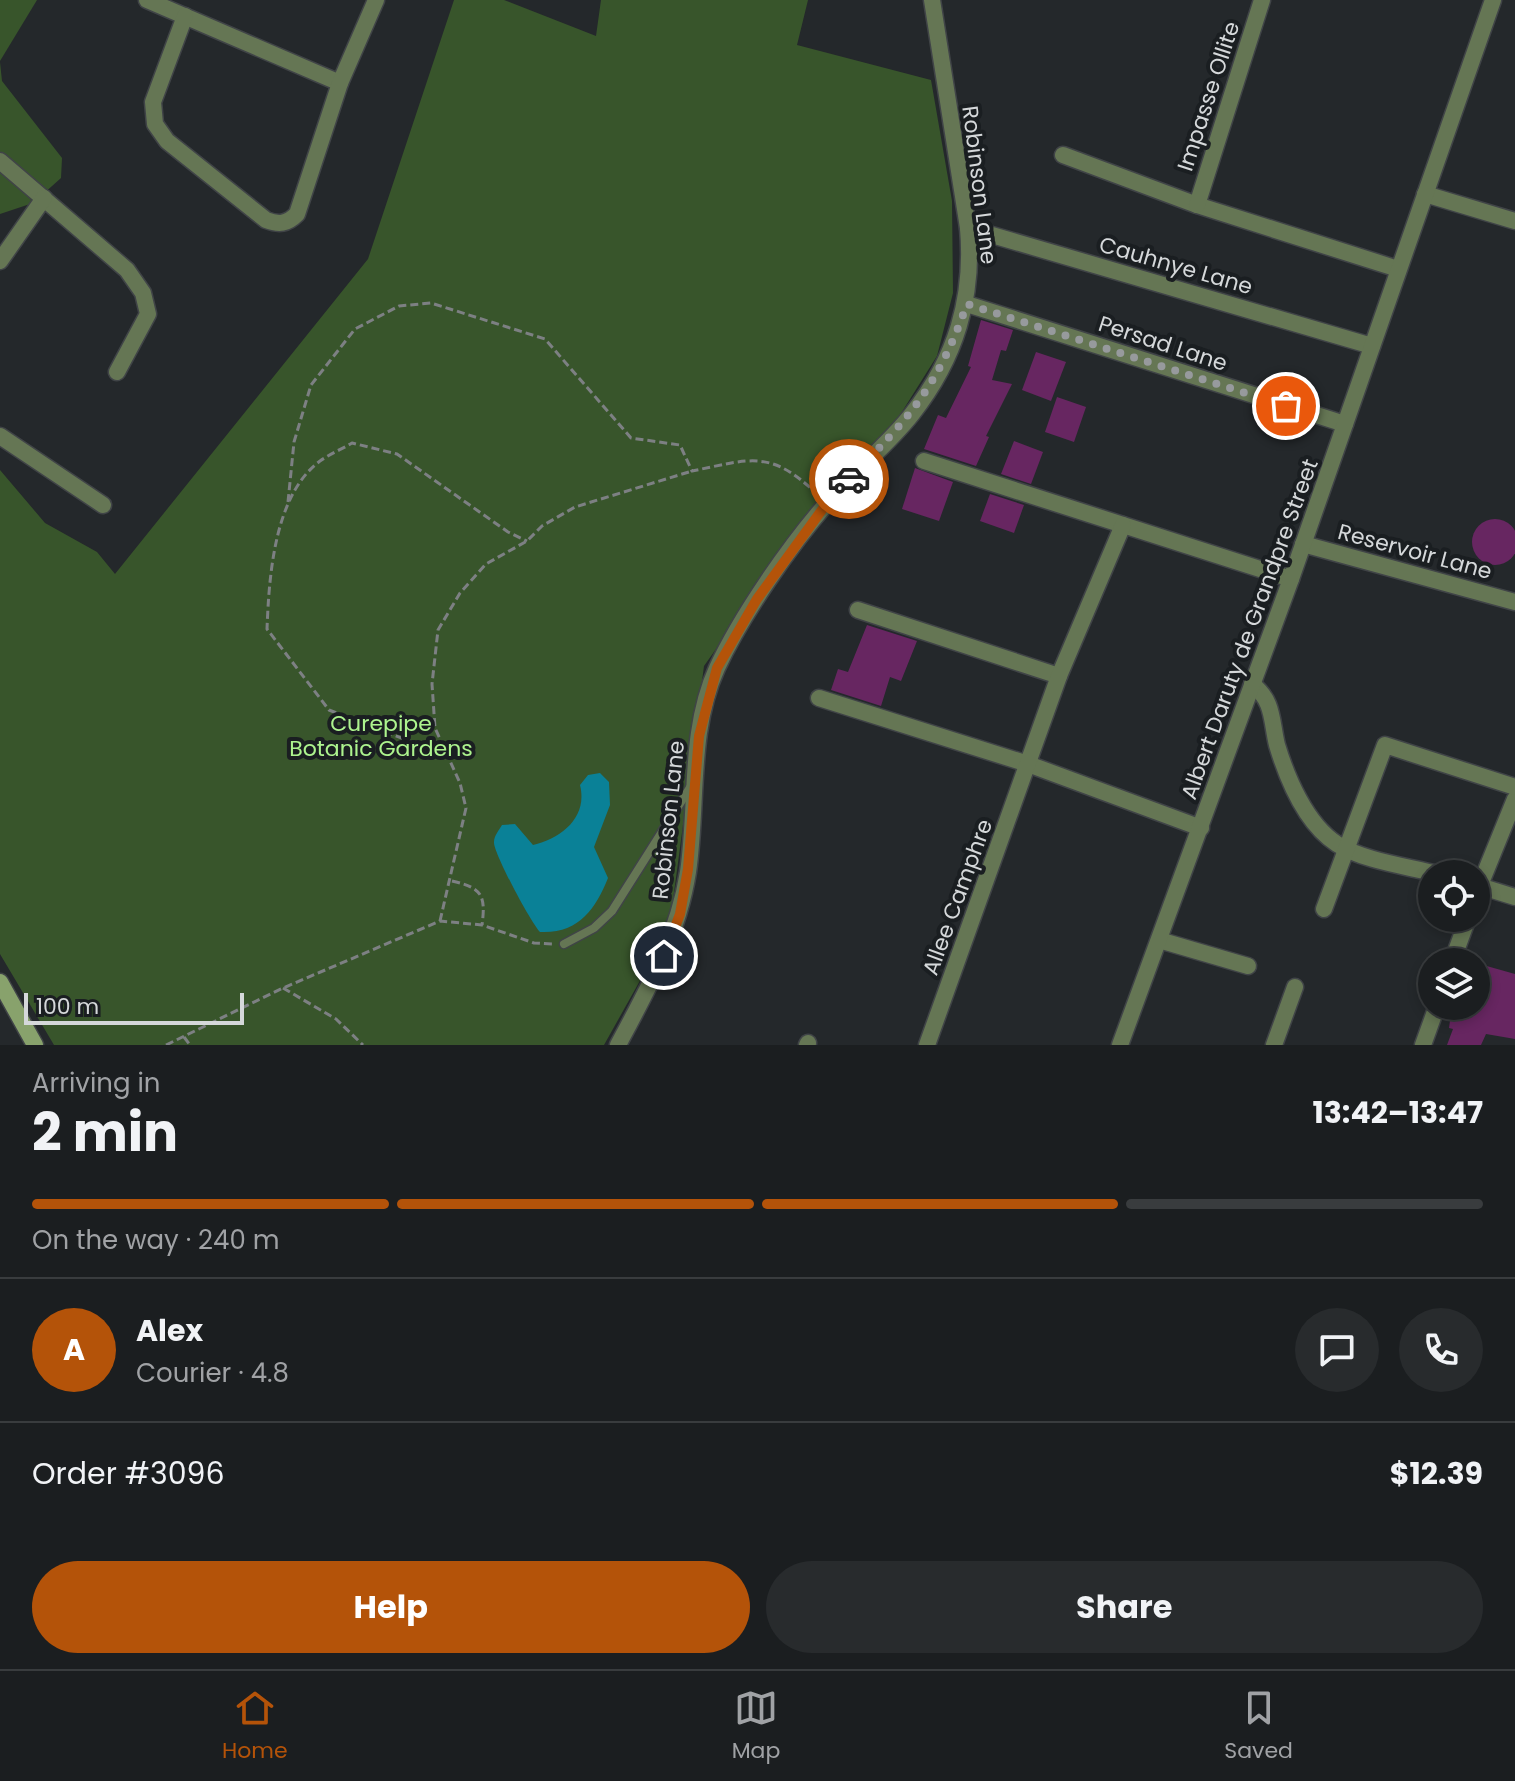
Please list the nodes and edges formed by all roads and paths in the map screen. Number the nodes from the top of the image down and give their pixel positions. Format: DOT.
graph roads {
  1 [pos="147,0"];
  2 [pos="376,0"];
  3 [pos="932,0"];
  4 [pos="1262,0"];
  5 [pos="1493,0"];
  6 [pos="185,16"];
  7 [pos="340,83"];
  8 [pos="1063,155"];
  9 [pos="0,161"];
  10 [pos="1425,194"];
  11 [pos="44,198"];
  12 [pos="1197,205"];
  13 [pos="1515,221"];
  14 [pos="968,228"];
  15 [pos="0,261"];
  16 [pos="1398,269"];
  17 [pos="967,304"];
  18 [pos="1372,346"];
  19 [pos="117,372"];
  20 [pos="1345,424"];
  21 [pos="0,436"];
  22 [pos="924,461"];
  23 [pos="692,471"];
  24 [pos="288,502"];
  25 [pos="827,503"];
  26 [pos="103,505"];
  27 [pos="1123,525"];
  28 [pos="527,541"];
  29 [pos="1303,544"];
  30 [pos="1291,579"];
  31 [pos="1515,602"];
  32 [pos="858,610"];
  33 [pos="1059,676"];
  34 [pos="1252,684"];
  35 [pos="819,698"];
  36 [pos="448,756"];
  37 [pos="1028,764"];
  38 [pos="694,784"];
  39 [pos="1515,787"];
  40 [pos="1515,799"];
  41 [pos="1201,828"];
  42 [pos="1348,850"];
  43 [pos="1489,860"];
  44 [pos="1418,869"];
  45 [pos="451,881"];
  46 [pos="1490,891"];
  47 [pos="1515,897"];
  48 [pos="1324,909"];
  49 [pos="440,921"];
  50 [pos="482,925"];
  51 [pos="1159,940"];
  52 [pos="564,944"];
  53 [pos="1248,966"];
  54 [pos="0,982"];
  55 [pos="1295,987"];
  56 [pos="283,988"];
  57 [pos="1432,1020"];
  58 [pos="184,1037"];
  59 [pos="35,1045"];
  60 [pos="166,1045"];
  61 [pos="190,1045"];
  62 [pos="363,1045"];
  63 [pos="618,1045"];
  64 [pos="927,1045"];
  65 [pos="1120,1045"];
  66 [pos="1274,1045"];
  67 [pos="1423,1045"];
  1 -- 6 [label="street"];
  2 -- 7 [label="street"];
  3 -- 14 [label="street, Robinson Lane"];
  4 -- 12 [label="street, Impasse Ollite"];
  5 -- 10 [label="street, Albert Daruty de Grandpre Street"];
  6 -- 7 [label="street"];
  6 -- 7 [label="street"];
  8 -- 12 [label="street, Impasse Ollite"];
  9 -- 11 [label="street"];
  10 -- 13 [label="street"];
  10 -- 16 [label="street, Albert Daruty de Grandpre Street"];
  11 -- 15 [label="street"];
  11 -- 19 [label="street"];
  12 -- 16 [label="street, Impasse Ollite"];
  14 -- 17 [label="street, Robinson Lane"];
  14 -- 18 [label="street, Cauhnye Lane"];
  16 -- 18 [label="street, Albert Daruty de Grandpre Street"];
  17 -- 20 [label="street, Persad Lane"];
  17 -- 25 [label="street, Robinson Lane"];
  18 -- 20 [label="street, Albert Daruty de Grandpre Street"];
  20 -- 29 [label="street, Albert Daruty de Grandpre Street"];
  21 -- 26 [label="street"];
  22 -- 27 [label="street"];
  23 -- 24 [label="path"];
  23 -- 25 [label="path"];
  23 -- 28 [label="path"];
  24 -- 28 [label="path"];
  24 -- 36 [label="path"];
  25 -- 38 [label="street, Robinson Lane"];
  27 -- 30 [label="street"];
  27 -- 33 [label="street, Allee Camphre"];
  28 -- 36 [label="path"];
  29 -- 30 [label="street, Albert Daruty de Grandpre Street"];
  29 -- 31 [label="street, Reservoir Lane"];
  30 -- 34 [label="street, Albert Daruty de Grandpre Street"];
  32 -- 33 [label="street"];
  33 -- 37 [label="street, Allee Camphre"];
  34 -- 41 [label="street, Albert Daruty de Grandpre Street"];
  34 -- 42 [label="street"];
  35 -- 37 [label="street"];
  36 -- 45 [label="path"];
  37 -- 41 [label="street"];
  37 -- 64 [label="street, Allee Camphre"];
  38 -- 52 [label="lane"];
  38 -- 63 [label="street, Robinson Lane"];
  39 -- 42 [label="street"];
  40 -- 43 [label="street"];
  41 -- 51 [label="street, Albert Daruty de Grandpre Street"];
  42 -- 44 [label="street"];
  42 -- 48 [label="street"];
  45 -- 49 [label="path"];
  45 -- 50 [label="path"];
  46 -- 47 [label="street"];
  49 -- 50 [label="path"];
  49 -- 56 [label="path"];
  50 -- 52 [label="path"];
  51 -- 53 [label="street"];
  51 -- 65 [label="street, Albert Daruty de Grandpre Street"];
  54 -- 59 [label="street"];
  55 -- 66 [label="street"];
  56 -- 58 [label="path"];
  56 -- 62 [label="path"];
  57 -- 67 [label="street"];
  58 -- 60 [label="path"];
  58 -- 61 [label="path"];
}
